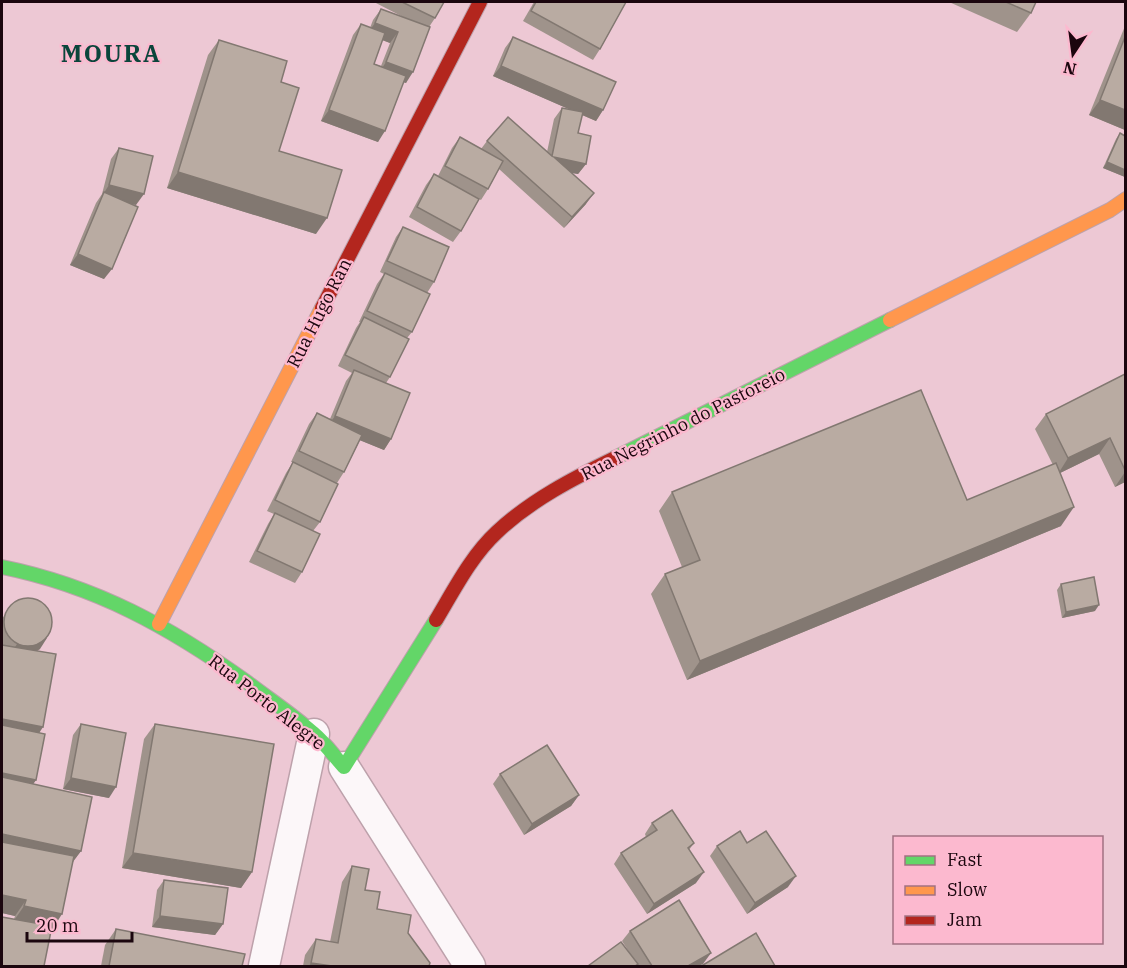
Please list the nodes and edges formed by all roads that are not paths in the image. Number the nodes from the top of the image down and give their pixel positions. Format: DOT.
graph roads {
  1 [pos="480,2"];
  2 [pos="1125,199"];
  3 [pos="2,567"];
  4 [pos="159,624"];
  5 [pos="314,734"];
  6 [pos="344,767"];
  7 [pos="264,966"];
  8 [pos="470,966"];
  1 -- 4 [label="street, Rua Hugo Ran"];
  2 -- 6 [label="street, Rua Negrinho do Pastoreio"];
  3 -- 4 [label="street, Rua Porto Alegre"];
  4 -- 5 [label="street, Rua Porto Alegre"];
  5 -- 6 [label="street, Rua Porto Alegre"];
  5 -- 7 [label="street"];
  6 -- 8 [label="street, Rua Porto Alegre"];
}
